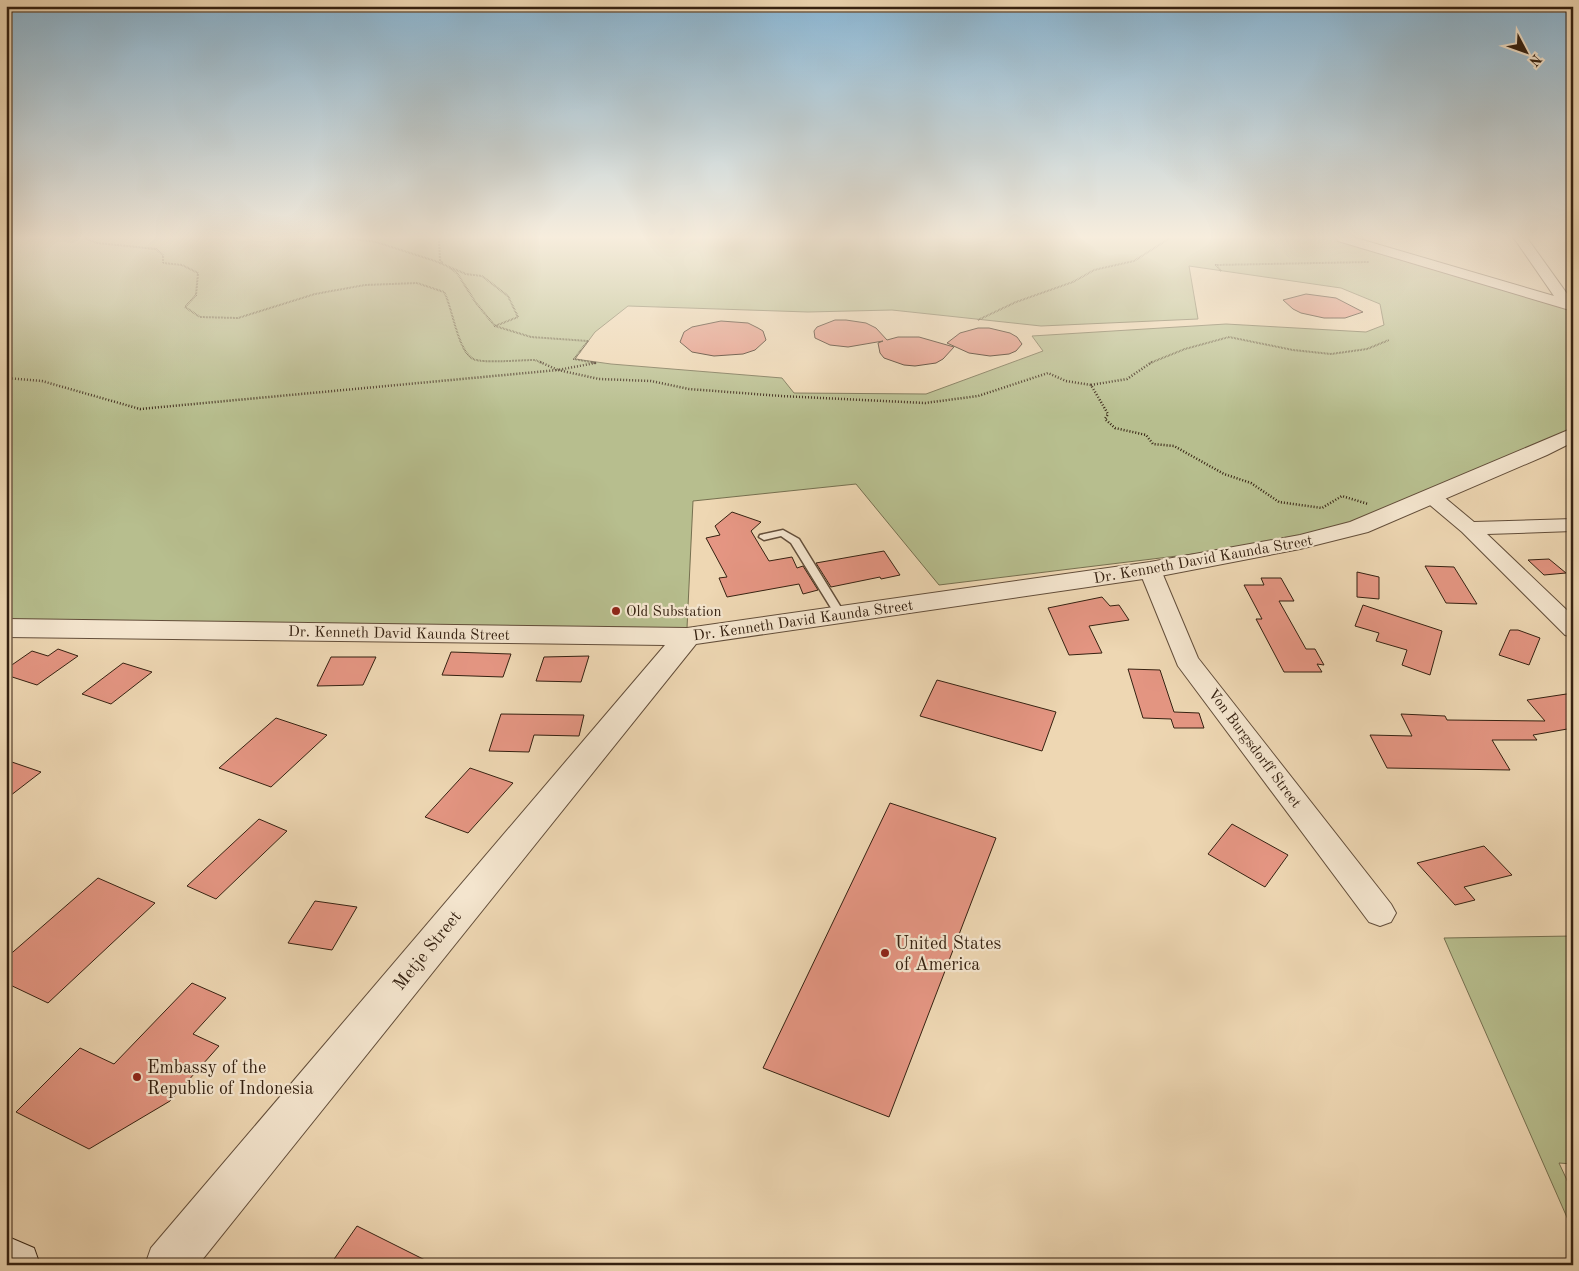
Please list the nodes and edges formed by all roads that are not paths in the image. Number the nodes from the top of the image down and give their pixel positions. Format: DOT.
graph roads {
  1 [pos="1541,297"];
  2 [pos="1570,306"];
  3 [pos="1573,434"];
  4 [pos="1431,496"];
  5 [pos="1573,525"];
  6 [pos="1469,528"];
  7 [pos="764,537"];
  8 [pos="1150,570"];
  9 [pos="840,614"];
  10 [pos="6,628"];
  11 [pos="1573,630"];
  12 [pos="687,637"];
  13 [pos="1380,914"];
  14 [pos="6,1259"];
  15 [pos="17,1265"];
  16 [pos="168,1265"];
  1 -- 2 [label="street"];
  3 -- 4 [label="street, Dr. Kenneth David Kaunda Street"];
  4 -- 6 [label="street"];
  4 -- 8 [label="street, Dr. Kenneth David Kaunda Street"];
  5 -- 6 [label="street"];
  6 -- 11 [label="street"];
  7 -- 9 [label="lane"];
  8 -- 9 [label="street, Dr. Kenneth David Kaunda Street"];
  8 -- 13 [label="street, Von Burgsdorff Street"];
  9 -- 12 [label="street, Dr. Kenneth David Kaunda Street"];
  10 -- 12 [label="street, Dr. Kenneth David Kaunda Street"];
  12 -- 16 [label="street, Metje Street"];
  14 -- 15 [label="street"];
}
